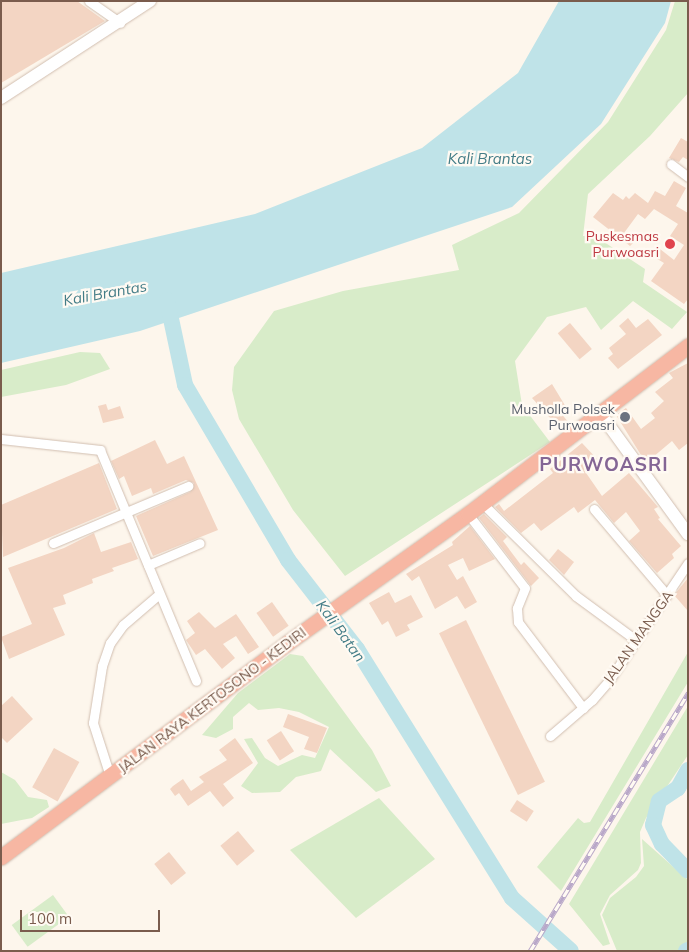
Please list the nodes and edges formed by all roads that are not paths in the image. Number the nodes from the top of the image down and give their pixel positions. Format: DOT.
graph roads {
  1 [pos="89,1"];
  2 [pos="150,1"];
  3 [pos="120,24"];
  4 [pos="1,98"];
  5 [pos="671,164"];
  6 [pos="688,177"];
  7 [pos="688,346"];
  8 [pos="600,413"];
  9 [pos="1,439"];
  10 [pos="188,486"];
  11 [pos="482,503"];
  12 [pos="594,509"];
  13 [pos="126,512"];
  14 [pos="468,514"];
  15 [pos="688,534"];
  16 [pos="53,543"];
  17 [pos="200,544"];
  18 [pos="688,563"];
  19 [pos="148,565"];
  20 [pos="158,595"];
  21 [pos="667,595"];
  22 [pos="636,640"];
  23 [pos="196,681"];
  24 [pos="583,708"];
  25 [pos="550,736"];
  26 [pos="110,776"];
  27 [pos="1,857"];
  1 -- 3 [label="street"];
  2 -- 3 [label="main road"];
  3 -- 4 [label="main road"];
  5 -- 6 [label="street"];
  7 -- 8 [label="highway, JALAN RAYA KERTOSONO - KEDIRI"];
  8 -- 11 [label="highway, JALAN RAYA KERTOSONO - KEDIRI"];
  8 -- 15 [label="main road"];
  9 -- 13 [label="street"];
  10 -- 13 [label="street"];
  11 -- 14 [label="highway, JALAN RAYA KERTOSONO - KEDIRI"];
  11 -- 22 [label="street"];
  12 -- 21 [label="street"];
  13 -- 16 [label="street"];
  13 -- 19 [label="street"];
  14 -- 24 [label="street"];
  14 -- 26 [label="highway, JALAN RAYA KERTOSONO - KEDIRI"];
  17 -- 19 [label="street"];
  18 -- 21 [label="street, JALAN MANGGA"];
  19 -- 20 [label="street"];
  20 -- 23 [label="street"];
  20 -- 26 [label="street"];
  21 -- 22 [label="street, JALAN MANGGA"];
  22 -- 24 [label="street, JALAN MANGGA"];
  24 -- 25 [label="street, JALAN MANGGA"];
  26 -- 27 [label="highway, JALAN RAYA KERTOSONO - KEDIRI"];
}
